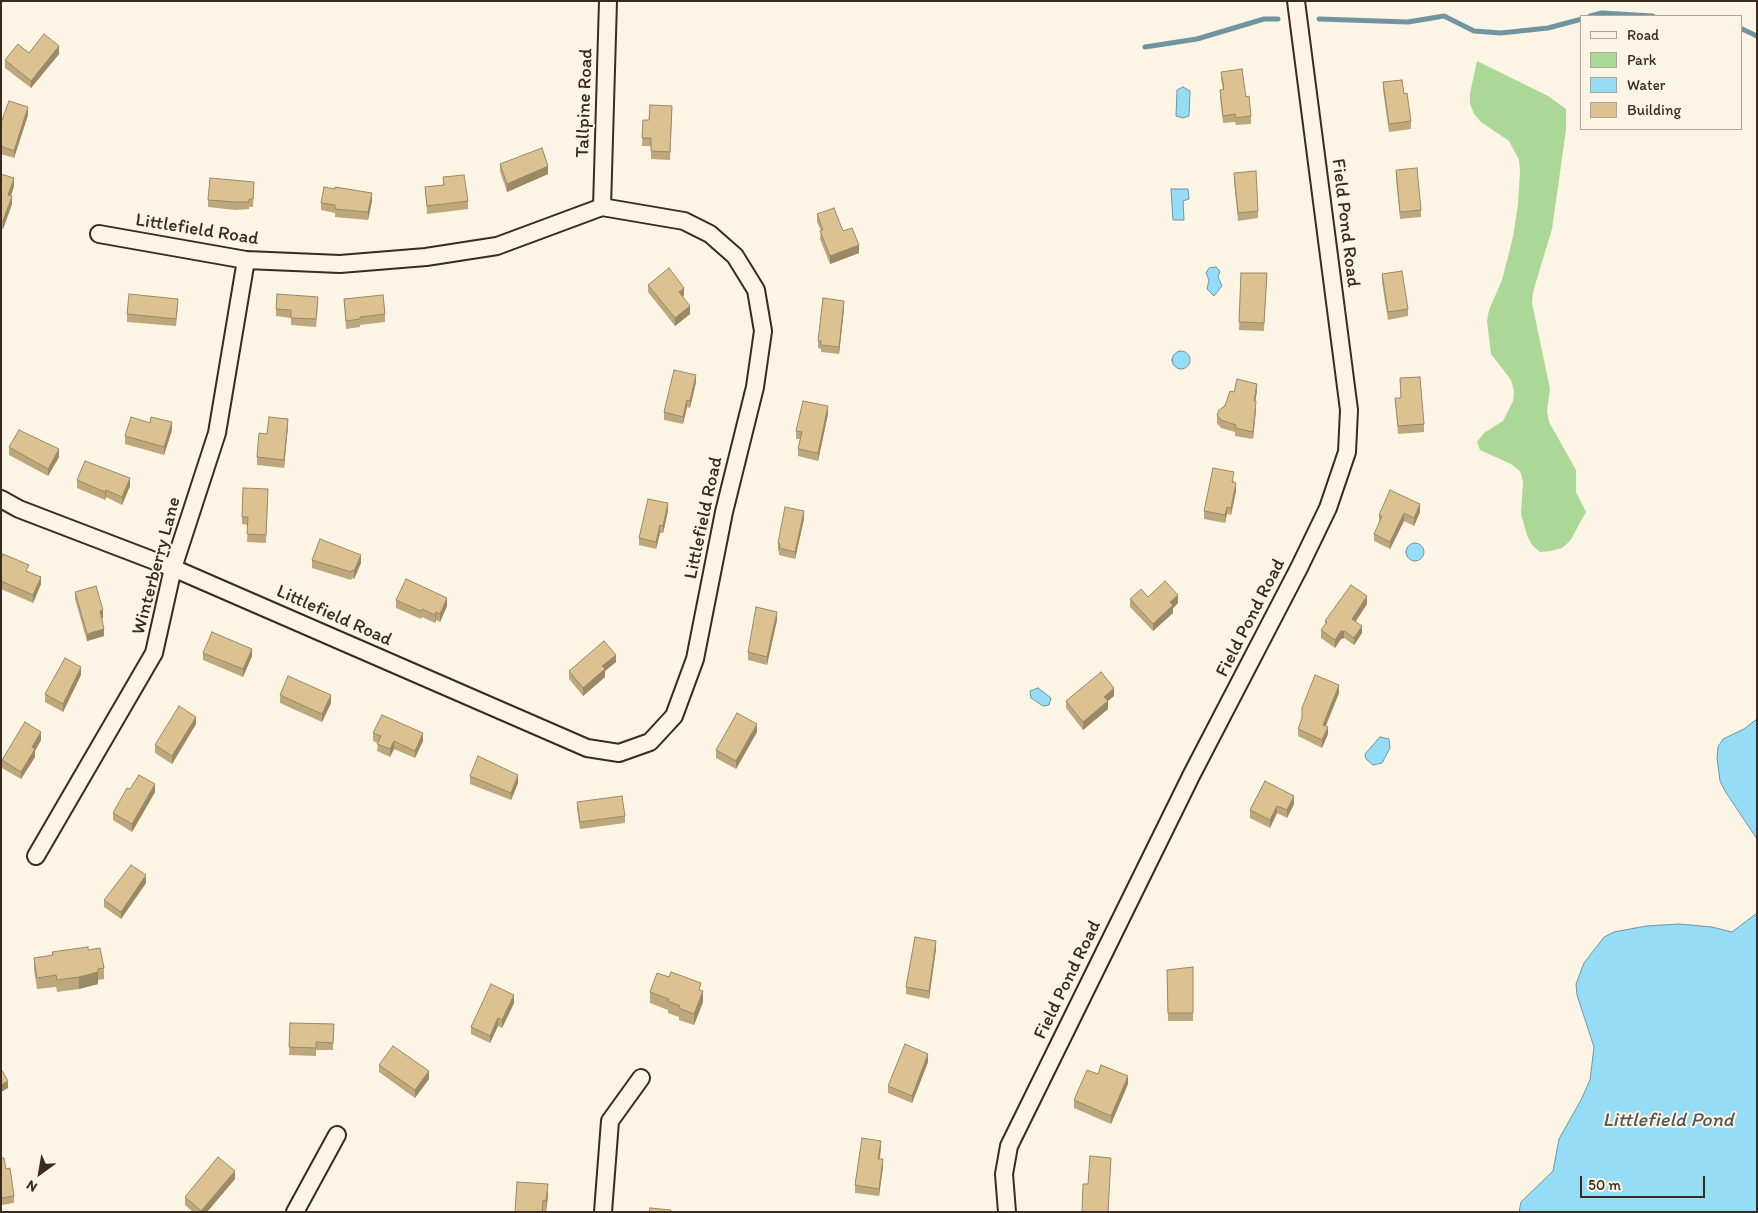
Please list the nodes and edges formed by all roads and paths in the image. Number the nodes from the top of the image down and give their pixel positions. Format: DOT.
graph roads {
  1 [pos="608,1"];
  2 [pos="1296,1"];
  3 [pos="602,207"];
  4 [pos="98,234"];
  5 [pos="246,260"];
  6 [pos="1,499"];
  7 [pos="173,568"];
  8 [pos="36,856"];
  9 [pos="641,1078"];
  10 [pos="337,1135"];
  11 [pos="295,1212"];
  12 [pos="603,1212"];
  13 [pos="1007,1212"];
  1 -- 3 [label="street, Tallpine Road"];
  2 -- 13 [label="street, Field Pond Road"];
  3 -- 5 [label="street, Littlefield Road"];
  3 -- 7 [label="street, Littlefield Road"];
  4 -- 5 [label="street, Littlefield Road"];
  5 -- 7 [label="street, Winterberry Lane"];
  6 -- 7 [label="street, Littlefield Road"];
  7 -- 8 [label="street, Winterberry Lane"];
  9 -- 12 [label="street"];
  10 -- 11 [label="street"];
}
